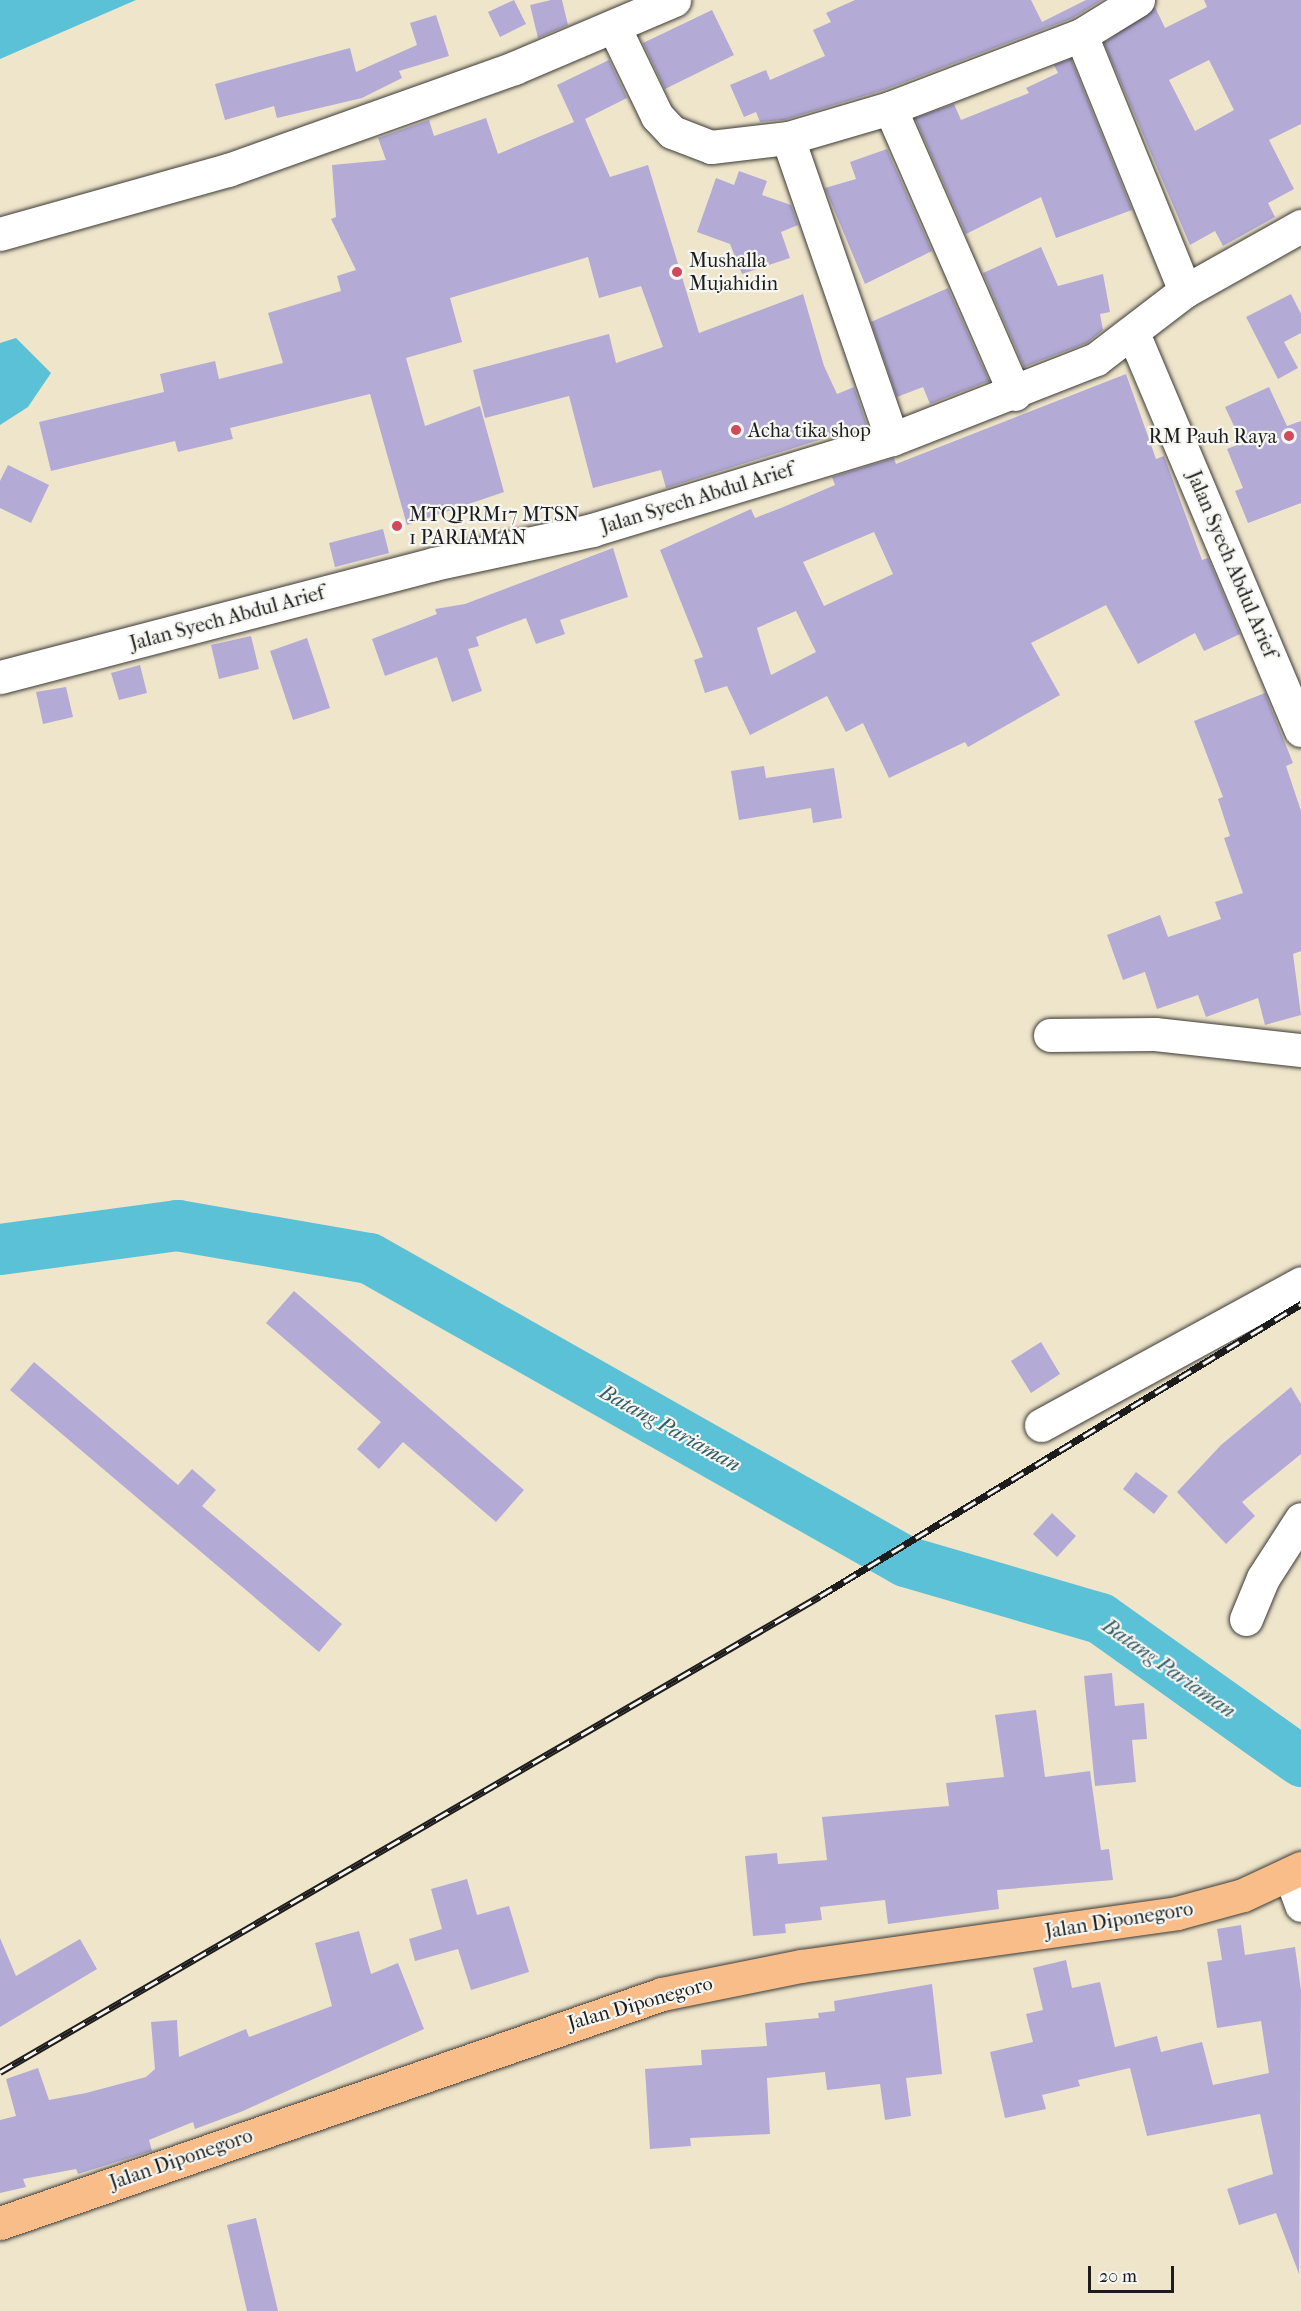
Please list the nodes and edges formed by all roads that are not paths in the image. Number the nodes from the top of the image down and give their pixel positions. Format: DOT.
graph roads {
  1 [pos="674,0"];
  2 [pos="1138,0"];
  3 [pos="614,27"];
  4 [pos="1081,34"];
  5 [pos="890,108"];
  6 [pos="788,138"];
  7 [pos="1301,226"];
  8 [pos="0,234"];
  9 [pos="1185,291"];
  10 [pos="1133,333"];
  11 [pos="1015,394"];
  12 [pos="892,439"];
  13 [pos="0,677"];
  14 [pos="1301,730"];
  15 [pos="1050,1035"];
  16 [pos="1301,1050"];
  17 [pos="1301,1283"];
  18 [pos="1041,1425"];
  19 [pos="1301,1519"];
  20 [pos="1246,1619"];
  21 [pos="1295,1871"];
  22 [pos="1301,1905"];
  23 [pos="0,2223"];
  1 -- 3 [label="street"];
  2 -- 4 [label="street"];
  3 -- 6 [label="street"];
  3 -- 8 [label="street"];
  4 -- 5 [label="street"];
  4 -- 9 [label="street"];
  5 -- 6 [label="street"];
  5 -- 11 [label="street"];
  6 -- 12 [label="street"];
  7 -- 9 [label="street, Jalan Syech Abdul Arief"];
  9 -- 10 [label="street, Jalan Syech Abdul Arief"];
  10 -- 11 [label="street, Jalan Syech Abdul Arief"];
  10 -- 14 [label="street, Jalan Syech Abdul Arief"];
  11 -- 12 [label="street, Jalan Syech Abdul Arief"];
  12 -- 13 [label="street, Jalan Syech Abdul Arief"];
  15 -- 16 [label="street"];
  17 -- 18 [label="street"];
  19 -- 20 [label="street"];
  21 -- 22 [label="street"];
  21 -- 23 [label="main road, Jalan Diponegoro"];
}
